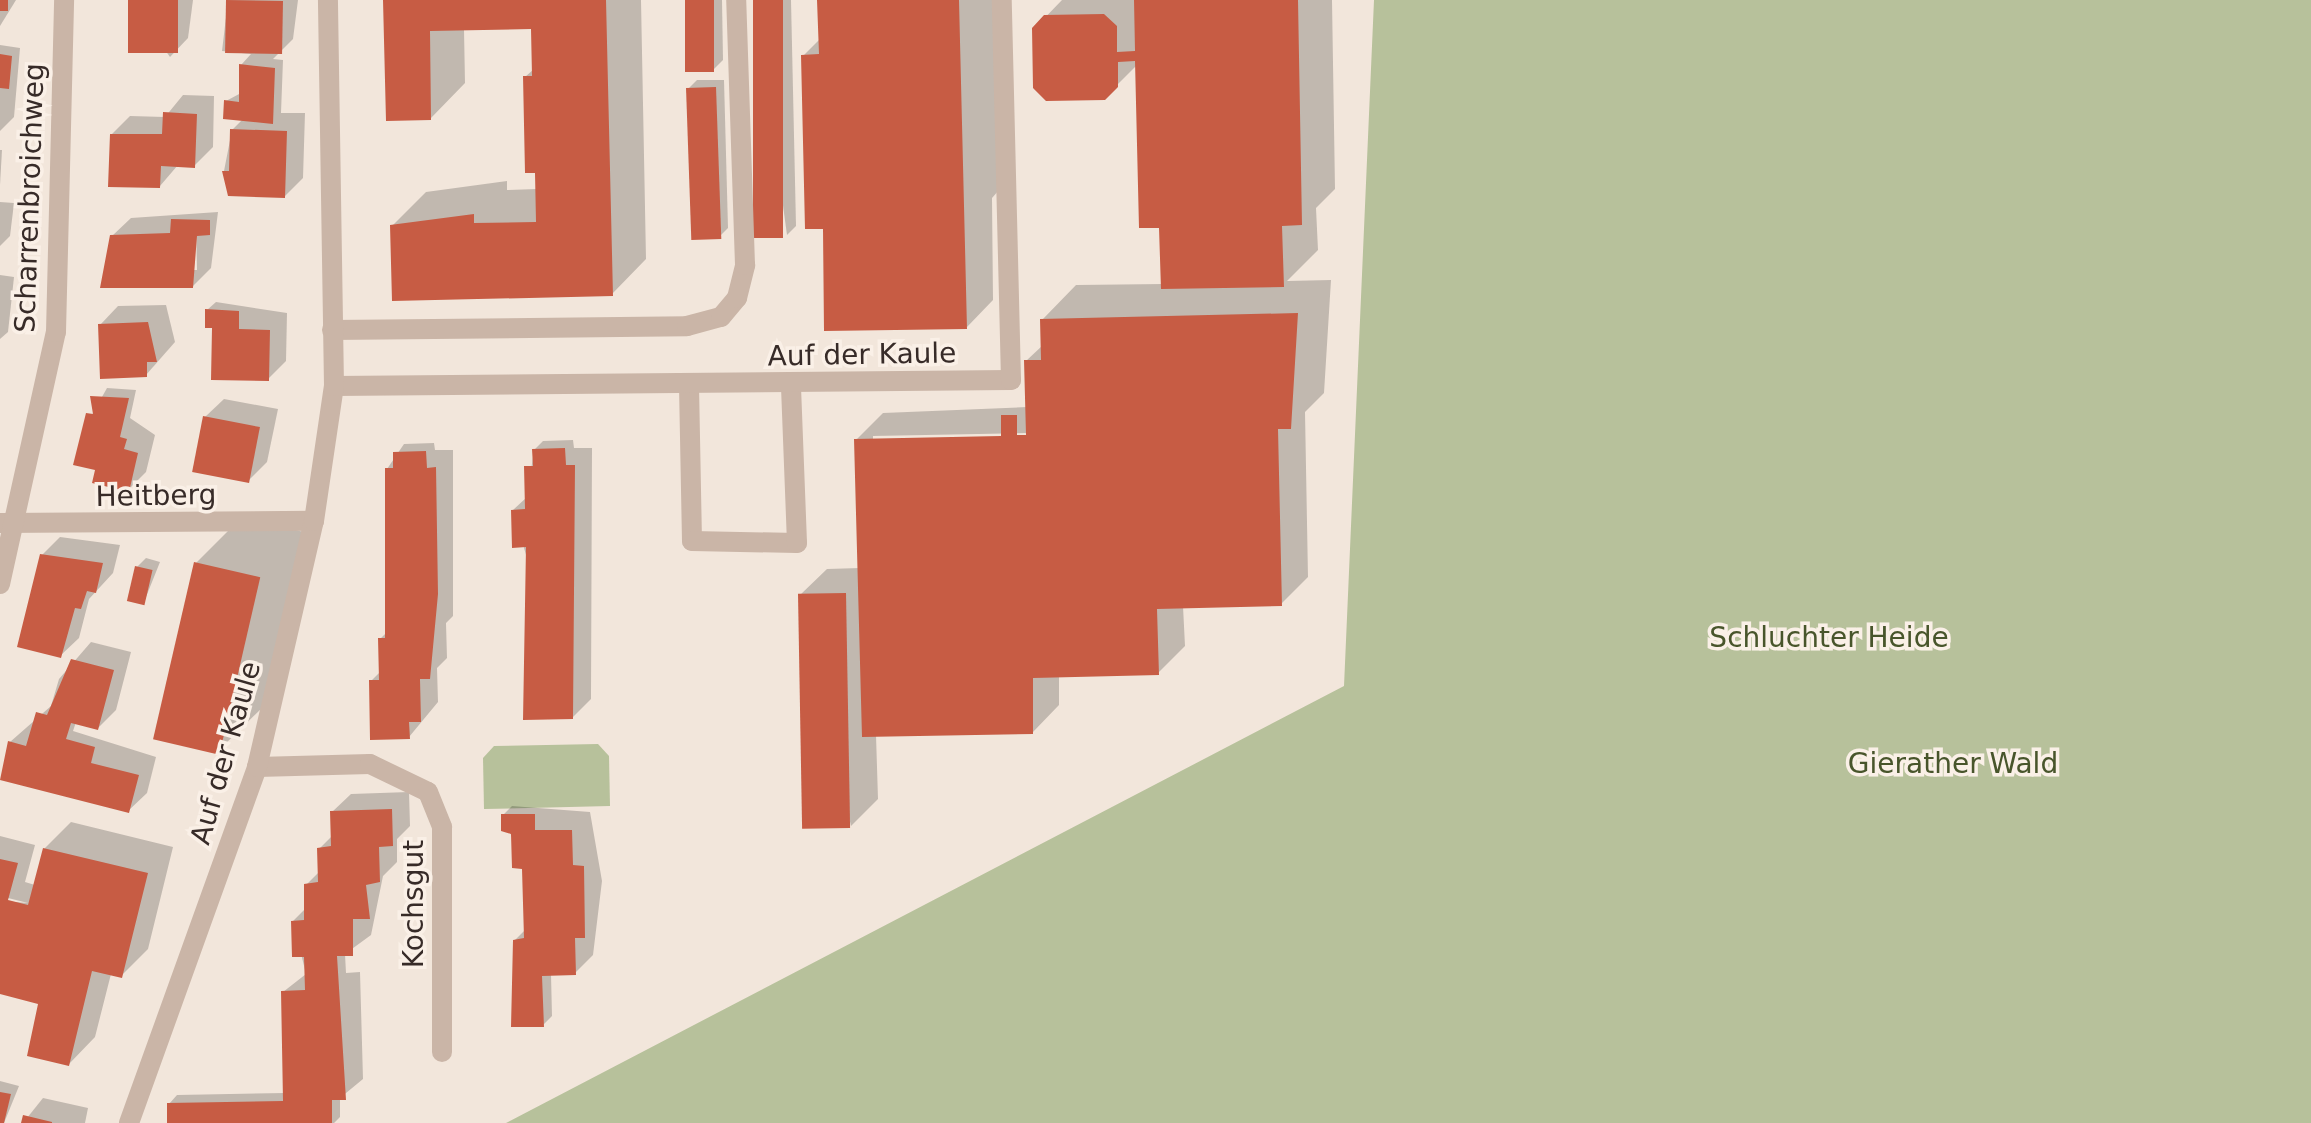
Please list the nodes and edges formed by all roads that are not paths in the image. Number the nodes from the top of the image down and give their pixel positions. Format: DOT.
graph roads {
  1 [pos="64,0"];
  2 [pos="328,0"];
  3 [pos="736,0"];
  4 [pos="1002,0"];
  5 [pos="332,330"];
  6 [pos="689,385"];
  7 [pos="791,385"];
  8 [pos="334,386"];
  9 [pos="314,521"];
  10 [pos="8,525"];
  11 [pos="0,584"];
  12 [pos="257,767"];
  13 [pos="442,1052"];
  14 [pos="129,1123"];
  1 -- 10 [label="street, Scharrenbroichweg"];
  2 -- 5 [label="street, Auf der Kaule"];
  3 -- 5 [label="street"];
  4 -- 7 [label="street, Auf der Kaule"];
  5 -- 8 [label="street, Auf der Kaule"];
  6 -- 7 [label="street, Auf der Kaule"];
  6 -- 7 [label="street"];
  6 -- 8 [label="street, Auf der Kaule"];
  8 -- 9 [label="street, Auf der Kaule"];
  9 -- 10 [label="street, Heitberg"];
  9 -- 12 [label="street, Auf der Kaule"];
  10 -- 11 [label="street, Scharrenbroichweg"];
  12 -- 13 [label="street, Kochsgut"];
  12 -- 14 [label="street, Auf der Kaule"];
}
